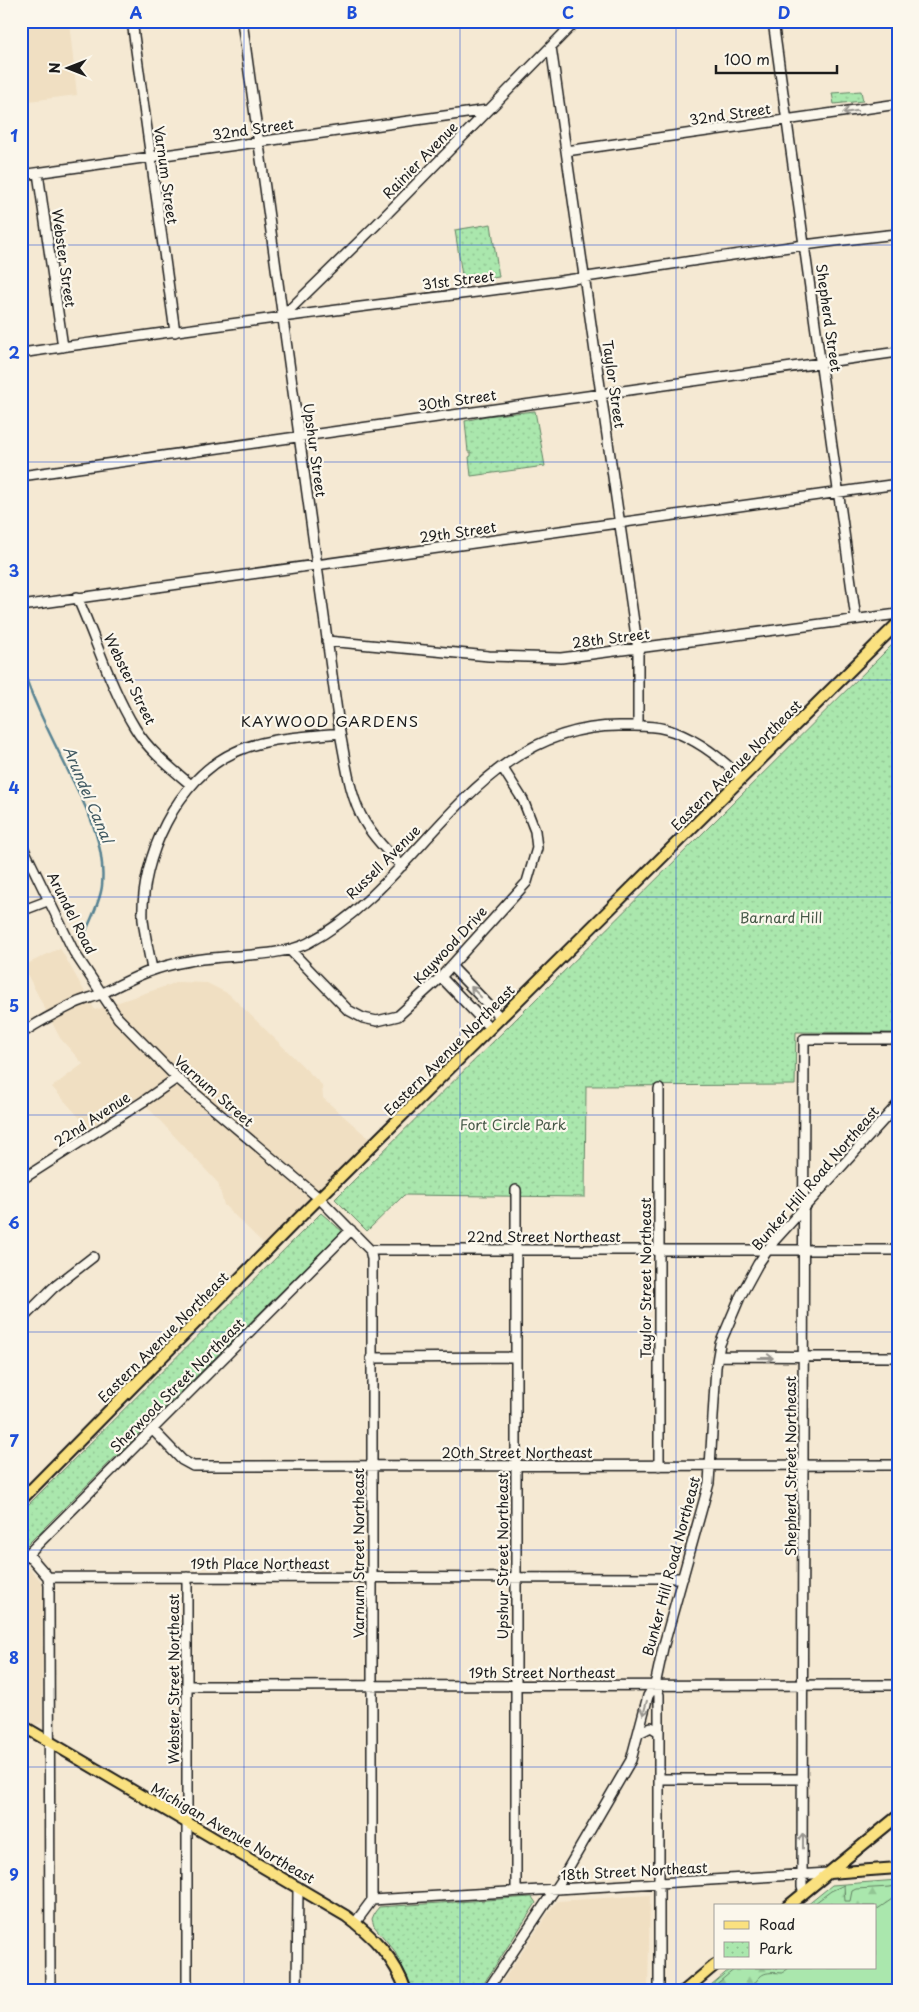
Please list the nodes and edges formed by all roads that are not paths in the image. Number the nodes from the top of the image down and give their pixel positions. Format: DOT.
graph roads {
  1 [pos="132,21"];
  2 [pos="242,21"];
  3 [pos="576,21"];
  4 [pos="773,21"];
  5 [pos="552,47"];
  6 [pos="898,104"];
  7 [pos="488,110"];
  8 [pos="786,120"];
  9 [pos="258,142"];
  10 [pos="566,151"];
  11 [pos="150,157"];
  12 [pos="38,173"];
  13 [pos="21,175"];
  14 [pos="898,234"];
  15 [pos="804,244"];
  16 [pos="584,277"];
  17 [pos="282,316"];
  18 [pos="175,332"];
  19 [pos="63,347"];
  20 [pos="898,352"];
  21 [pos="21,353"];
  22 [pos="821,363"];
  23 [pos="601,393"];
  24 [pos="299,437"];
  25 [pos="21,476"];
  26 [pos="898,484"];
  27 [pos="840,492"];
  28 [pos="620,523"];
  29 [pos="317,566"];
  30 [pos="77,598"];
  31 [pos="21,606"];
  32 [pos="898,614"];
  33 [pos="856,619"];
  34 [pos="898,623"];
  35 [pos="327,641"];
  36 [pos="638,650"];
  37 [pos="638,726"];
  38 [pos="340,733"];
  39 [pos="502,767"];
  40 [pos="741,778"];
  41 [pos="190,785"];
  42 [pos="21,843"];
  43 [pos="402,866"];
  44 [pos="50,900"];
  45 [pos="21,911"];
  46 [pos="290,950"];
  47 [pos="451,966"];
  48 [pos="152,969"];
  49 [pos="441,977"];
  50 [pos="102,994"];
  51 [pos="501,1018"];
  52 [pos="490,1028"];
  53 [pos="21,1034"];
  54 [pos="898,1039"];
  55 [pos="177,1078"];
  56 [pos="659,1090"];
  57 [pos="898,1104"];
  58 [pos="21,1180"];
  59 [pos="516,1190"];
  60 [pos="319,1198"];
  61 [pos="804,1208"];
  62 [pos="352,1230"];
  63 [pos="370,1250"];
  64 [pos="516,1250"];
  65 [pos="659,1250"];
  66 [pos="768,1250"];
  67 [pos="804,1250"];
  68 [pos="898,1250"];
  69 [pos="93,1257"];
  70 [pos="21,1320"];
  71 [pos="718,1356"];
  72 [pos="516,1357"];
  73 [pos="898,1357"];
  74 [pos="371,1358"];
  75 [pos="804,1358"];
  76 [pos="152,1429"];
  77 [pos="804,1465"];
  78 [pos="898,1465"];
  79 [pos="371,1466"];
  80 [pos="516,1466"];
  81 [pos="659,1466"];
  82 [pos="711,1466"];
  83 [pos="21,1500"];
  84 [pos="25,1557"];
  85 [pos="48,1576"];
  86 [pos="186,1577"];
  87 [pos="372,1577"];
  88 [pos="516,1578"];
  89 [pos="682,1578"];
  90 [pos="655,1685"];
  91 [pos="898,1685"];
  92 [pos="186,1686"];
  93 [pos="372,1686"];
  94 [pos="516,1686"];
  95 [pos="803,1686"];
  96 [pos="21,1725"];
  97 [pos="659,1732"];
  98 [pos="639,1733"];
  99 [pos="50,1742"];
  100 [pos="659,1779"];
  101 [pos="803,1779"];
  102 [pos="898,1816"];
  103 [pos="186,1822"];
  104 [pos="898,1868"];
  105 [pos="829,1873"];
  106 [pos="802,1874"];
  107 [pos="659,1883"];
  108 [pos="298,1887"];
  109 [pos="553,1889"];
  110 [pos="516,1892"];
  111 [pos="804,1892"];
  112 [pos="372,1900"];
  113 [pos="790,1904"];
  114 [pos="355,1922"];
  115 [pos="714,1967"];
  116 [pos="50,1991"];
  117 [pos="187,1991"];
  118 [pos="298,1991"];
  119 [pos="406,1991"];
  120 [pos="487,1991"];
  121 [pos="659,1991"];
  122 [pos="684,1991"];
  1 -- 11 [label="street, Varnum Street"];
  2 -- 9 [label="street, Upshur Street"];
  3 -- 5 [label="street, Rainier Avenue"];
  4 -- 8 [label="street, Shepherd Street"];
  5 -- 7 [label="street, Rainier Avenue"];
  5 -- 10 [label="street, Taylor Street"];
  6 -- 8 [label="street, 32nd Street, one-way"];
  7 -- 9 [label="street, 32nd Street"];
  7 -- 17 [label="street, Rainier Avenue"];
  8 -- 10 [label="street, 32nd Street"];
  8 -- 15 [label="street, Shepherd Street"];
  9 -- 11 [label="street, 32nd Street"];
  9 -- 17 [label="street, Upshur Street"];
  10 -- 16 [label="street, Taylor Street"];
  11 -- 12 [label="street, 32nd Street"];
  11 -- 18 [label="street, Varnum Street"];
  12 -- 13 [label="street, 32nd Street"];
  12 -- 19 [label="street, Webster Street"];
  14 -- 15 [label="street, 31st Street"];
  15 -- 16 [label="street, 31st Street"];
  15 -- 22 [label="street, Shepherd Street"];
  16 -- 17 [label="street, 31st Street"];
  16 -- 23 [label="street, Taylor Street"];
  17 -- 18 [label="street, 31st Street"];
  17 -- 24 [label="street, Upshur Street"];
  18 -- 19 [label="street, 31st Street"];
  19 -- 21 [label="street, 31st Street"];
  20 -- 22 [label="street, 30th Street"];
  22 -- 23 [label="street, 30th Street"];
  22 -- 27 [label="street, Shepherd Street"];
  23 -- 24 [label="street, 30th Street"];
  23 -- 28 [label="street, Taylor Street"];
  24 -- 25 [label="street, 30th Street"];
  24 -- 29 [label="street, Upshur Street"];
  26 -- 27 [label="street, 29th Street"];
  27 -- 28 [label="street, 29th Street"];
  27 -- 33 [label="street, Shepherd Street"];
  28 -- 29 [label="street, 29th Street"];
  28 -- 36 [label="street, Taylor Street"];
  29 -- 30 [label="street, 29th Street"];
  29 -- 35 [label="street, Upshur Street"];
  30 -- 31 [label="street, 29th Street"];
  30 -- 41 [label="street, Webster Street"];
  32 -- 33 [label="street, 28th Street"];
  33 -- 36 [label="street, 28th Street"];
  34 -- 40 [label="main road, Eastern Avenue Northeast"];
  35 -- 36 [label="street, 28th Street"];
  35 -- 38 [label="street, Upshur Street"];
  36 -- 37 [label="street, Taylor Street"];
  37 -- 39 [label="street, Russell Avenue"];
  37 -- 40 [label="street, Russell Avenue"];
  38 -- 41 [label="street"];
  38 -- 43 [label="street, Upshur Street"];
  39 -- 43 [label="street, Russell Avenue"];
  39 -- 47 [label="street, Kaywood Drive"];
  40 -- 51 [label="main road, Eastern Avenue Northeast"];
  41 -- 48 [label="street"];
  42 -- 44 [label="street, Arundel Road"];
  43 -- 46 [label="street, Russell Avenue"];
  44 -- 45 [label="street"];
  44 -- 50 [label="street, Arundel Road"];
  46 -- 48 [label="street, Russell Avenue"];
  46 -- 49 [label="street, Kaywood Drive"];
  47 -- 49 [label="street, Kaywood Drive"];
  51 -- 47 [label="street, one-way"];
  48 -- 50 [label="street, Russell Avenue"];
  49 -- 52 [label="street"];
  50 -- 53 [label="street, Russell Avenue"];
  50 -- 55 [label="street, Varnum Street"];
  51 -- 52 [label="main road, Eastern Avenue Northeast"];
  52 -- 60 [label="main road, Eastern Avenue Northeast"];
  54 -- 61 [label="street, Shepherd Street Northeast"];
  55 -- 58 [label="street, 22nd Avenue"];
  55 -- 60 [label="street, Varnum Street"];
  56 -- 65 [label="street, Taylor Street Northeast"];
  57 -- 61 [label="street, Bunker Hill Road Northeast"];
  59 -- 64 [label="street, Upshur Street Northeast"];
  60 -- 62 [label="street"];
  60 -- 83 [label="main road, Eastern Avenue Northeast"];
  61 -- 66 [label="street, Bunker Hill Road Northeast"];
  61 -- 67 [label="street, Shepherd Street Northeast"];
  62 -- 63 [label="street"];
  62 -- 76 [label="street, Sherwood Street Northeast"];
  63 -- 64 [label="street, 22nd Street Northeast"];
  63 -- 74 [label="street, Varnum Street Northeast"];
  64 -- 65 [label="street, 22nd Street Northeast"];
  64 -- 72 [label="street, Upshur Street Northeast"];
  65 -- 66 [label="street, 22nd Street Northeast"];
  65 -- 81 [label="street, Taylor Street Northeast"];
  66 -- 67 [label="street, 22nd Street Northeast"];
  66 -- 71 [label="street, Bunker Hill Road Northeast"];
  67 -- 68 [label="street, 22nd Street Northeast"];
  67 -- 75 [label="street, Shepherd Street Northeast"];
  69 -- 70 [label="street"];
  71 -- 75 [label="street, one-way"];
  71 -- 82 [label="street, Bunker Hill Road Northeast"];
  72 -- 74 [label="street"];
  72 -- 80 [label="street, Upshur Street Northeast"];
  73 -- 75 [label="street"];
  74 -- 79 [label="street, Varnum Street Northeast"];
  75 -- 77 [label="street, Shepherd Street Northeast"];
  76 -- 79 [label="street, 20th Street Northeast"];
  76 -- 84 [label="street, Sherwood Street Northeast"];
  77 -- 78 [label="street, 20th Street Northeast"];
  77 -- 82 [label="street, 20th Street Northeast"];
  77 -- 95 [label="street, Shepherd Street Northeast"];
  79 -- 80 [label="street, 20th Street Northeast"];
  79 -- 87 [label="street, Varnum Street Northeast"];
  80 -- 81 [label="street, 20th Street Northeast"];
  80 -- 88 [label="street, Upshur Street Northeast"];
  81 -- 82 [label="street, 20th Street Northeast"];
  82 -- 89 [label="street, Bunker Hill Road Northeast"];
  84 -- 85 [label="street"];
  85 -- 86 [label="street, 19th Place Northeast"];
  85 -- 99 [label="street"];
  86 -- 87 [label="street, 19th Place Northeast"];
  86 -- 92 [label="street, Webster Street Northeast"];
  87 -- 88 [label="street, 19th Place Northeast"];
  87 -- 93 [label="street, Varnum Street Northeast"];
  88 -- 89 [label="street, 19th Place Northeast"];
  88 -- 94 [label="street, Upshur Street Northeast"];
  89 -- 90 [label="street, Bunker Hill Road Northeast"];
  90 -- 94 [label="street, 19th Street Northeast"];
  90 -- 95 [label="street, 19th Street Northeast"];
  90 -- 97 [label="street"];
  90 -- 98 [label="street, Bunker Hill Road Northeast, one-way"];
  91 -- 95 [label="street, 19th Street Northeast"];
  92 -- 93 [label="street, 19th Street Northeast"];
  92 -- 103 [label="street, Webster Street Northeast"];
  93 -- 94 [label="street, 19th Street Northeast"];
  93 -- 112 [label="street, Varnum Street Northeast"];
  94 -- 110 [label="street, Upshur Street Northeast"];
  95 -- 101 [label="street, Shepherd Street Northeast"];
  96 -- 99 [label="main road, Michigan Avenue Northeast"];
  97 -- 98 [label="street"];
  97 -- 100 [label="street"];
  98 -- 109 [label="street, Bunker Hill Road Northeast"];
  99 -- 103 [label="main road, Michigan Avenue Northeast"];
  99 -- 116 [label="street"];
  100 -- 101 [label="street"];
  100 -- 107 [label="street"];
  106 -- 101 [label="street, Shepherd Street Northeast, one-way"];
  102 -- 105 [label="main road"];
  103 -- 108 [label="main road, Michigan Avenue Northeast"];
  103 -- 117 [label="street, Webster Street Northeast"];
  104 -- 105 [label="main road, 18th Street Northeast"];
  105 -- 106 [label="street, 18th Street Northeast"];
  105 -- 111 [label="main road"];
  106 -- 107 [label="street, 18th Street Northeast"];
  106 -- 111 [label="street, Shepherd Street Northeast"];
  107 -- 109 [label="street, 18th Street Northeast"];
  107 -- 121 [label="street"];
  108 -- 114 [label="main road, Michigan Avenue Northeast"];
  108 -- 118 [label="street"];
  109 -- 110 [label="street, 18th Street Northeast"];
  109 -- 120 [label="street, Bunker Hill Road Northeast"];
  110 -- 112 [label="street, 18th Street Northeast"];
  111 -- 113 [label="main road"];
  112 -- 114 [label="street"];
  114 -- 119 [label="main road, Michigan Avenue Northeast"];
  115 -- 122 [label="main road"];
}
